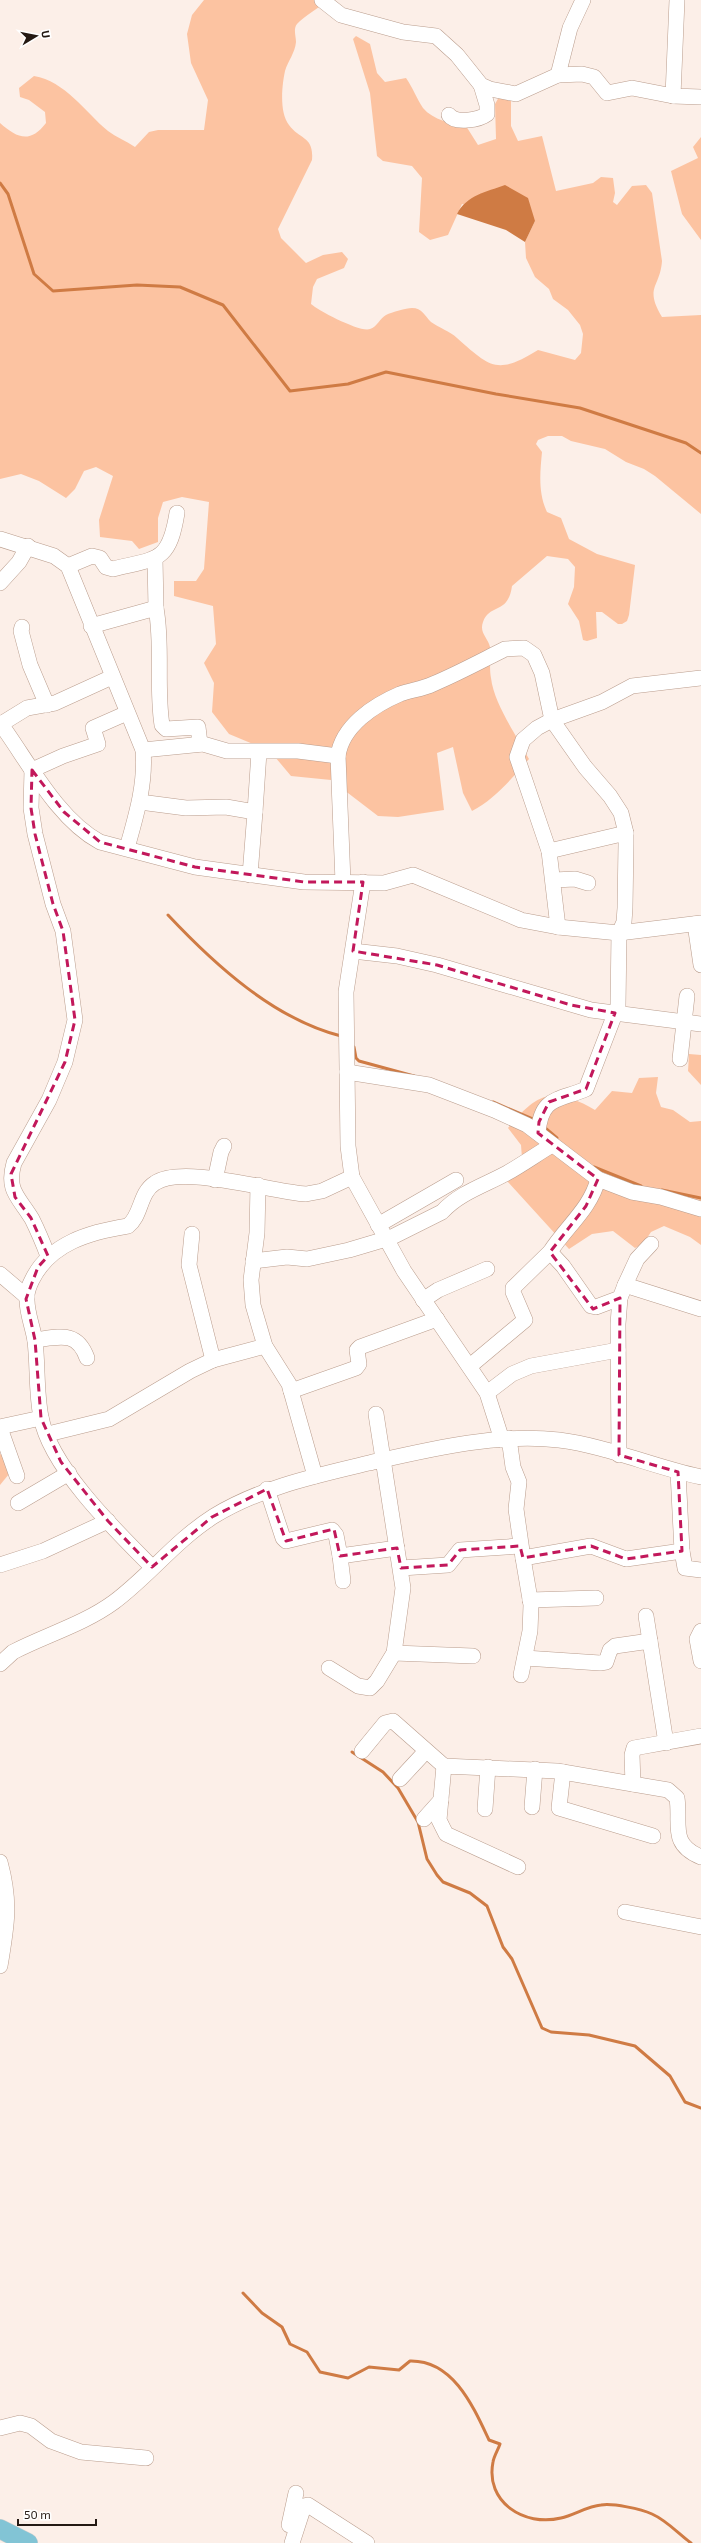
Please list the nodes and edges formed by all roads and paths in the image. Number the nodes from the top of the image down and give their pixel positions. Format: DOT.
graph roads {
  1 [pos="322,0"];
  2 [pos="583,0"];
  3 [pos="677,0"];
  4 [pos="559,71"];
  5 [pos="481,85"];
  6 [pos="673,96"];
  7 [pos="701,97"];
  8 [pos="449,115"];
  9 [pos="177,513"];
  10 [pos="0,539"];
  11 [pos="28,546"];
  12 [pos="155,559"];
  13 [pos="68,566"];
  14 [pos="0,584"];
  15 [pos="156,608"];
  16 [pos="91,626"];
  17 [pos="22,627"];
  18 [pos="112,677"];
  19 [pos="701,678"];
  20 [pos="47,705"];
  21 [pos="127,713"];
  22 [pos="552,720"];
  23 [pos="0,724"];
  24 [pos="200,744"];
  25 [pos="143,750"];
  26 [pos="259,752"];
  27 [pos="338,756"];
  28 [pos="32,770"];
  29 [pos="140,802"];
  30 [pos="254,812"];
  31 [pos="626,833"];
  32 [pos="127,848"];
  33 [pos="549,851"];
  34 [pos="250,875"];
  35 [pos="554,880"];
  36 [pos="343,882"];
  37 [pos="363,882"];
  38 [pos="588,883"];
  39 [pos="698,924"];
  40 [pos="558,927"];
  41 [pos="620,933"];
  42 [pos="353,951"];
  43 [pos="701,965"];
  44 [pos="687,996"];
  45 [pos="615,1013"];
  46 [pos="683,1022"];
  47 [pos="701,1024"];
  48 [pos="680,1059"];
  49 [pos="347,1072"];
  50 [pos="538,1133"];
  51 [pos="552,1145"];
  52 [pos="224,1146"];
  53 [pos="352,1177"];
  54 [pos="598,1179"];
  55 [pos="216,1180"];
  56 [pos="456,1180"];
  57 [pos="258,1185"];
  58 [pos="701,1209"];
  59 [pos="378,1225"];
  60 [pos="192,1234"];
  61 [pos="386,1239"];
  62 [pos="651,1244"];
  63 [pos="550,1252"];
  64 [pos="48,1256"];
  65 [pos="253,1260"];
  66 [pos="487,1269"];
  67 [pos="0,1274"];
  68 [pos="622,1291"];
  69 [pos="27,1297"];
  70 [pos="423,1300"];
  71 [pos="701,1308"];
  72 [pos="437,1319"];
  73 [pos="35,1340"];
  74 [pos="265,1346"];
  75 [pos="618,1350"];
  76 [pos="87,1358"];
  77 [pos="213,1360"];
  78 [pos="470,1366"];
  79 [pos="291,1392"];
  80 [pos="487,1393"];
  81 [pos="376,1414"];
  82 [pos="41,1418"];
  83 [pos="0,1427"];
  84 [pos="48,1434"];
  85 [pos="506,1439"];
  86 [pos="619,1455"];
  87 [pos="382,1460"];
  88 [pos="678,1472"];
  89 [pos="69,1473"];
  90 [pos="17,1476"];
  91 [pos="315,1476"];
  92 [pos="701,1477"];
  93 [pos="267,1489"];
  94 [pos="18,1502"];
  95 [pos="108,1521"];
  96 [pos="397,1548"];
  97 [pos="682,1551"];
  98 [pos="521,1552"];
  99 [pos="340,1556"];
  100 [pos="0,1565"];
  101 [pos="152,1567"];
  102 [pos="400,1568"];
  103 [pos="701,1570"];
  104 [pos="343,1581"];
  105 [pos="596,1598"];
  106 [pos="530,1600"];
  107 [pos="646,1616"];
  108 [pos="701,1631"];
  109 [pos="650,1641"];
  110 [pos="394,1653"];
  111 [pos="474,1656"];
  112 [pos="525,1658"];
  113 [pos="701,1661"];
  114 [pos="0,1664"];
  115 [pos="329,1668"];
  116 [pos="521,1675"];
  117 [pos="701,1736"];
  118 [pos="666,1743"];
  119 [pos="362,1751"];
  120 [pos="426,1751"];
  121 [pos="444,1766"];
  122 [pos="488,1767"];
  123 [pos="535,1769"];
  124 [pos="563,1772"];
  125 [pos="400,1779"];
  126 [pos="633,1784"];
  127 [pos="441,1800"];
  128 [pos="532,1807"];
  129 [pos="485,1809"];
  130 [pos="424,1819"];
  131 [pos="653,1836"];
  132 [pos="701,1857"];
  133 [pos="0,1862"];
  134 [pos="518,1867"];
  135 [pos="624,1912"];
  136 [pos="701,1928"];
  137 [pos="0,1966"];
  138 [pos="0,2428"];
  139 [pos="146,2458"];
  140 [pos="296,2493"];
  141 [pos="0,2529"];
  142 [pos="28,2543"];
  143 [pos="284,2543"];
  144 [pos="292,2543"];
  145 [pos="367,2543"];
  1 -- 5 [label="street"];
  2 -- 4 [label="street"];
  3 -- 6 [label="street"];
  4 -- 5 [label="street"];
  4 -- 6 [label="street"];
  5 -- 8 [label="street"];
  6 -- 7 [label="street"];
  9 -- 12 [label="street"];
  10 -- 11 [label="street"];
  11 -- 13 [label="street"];
  11 -- 14 [label="street"];
  12 -- 13 [label="street"];
  12 -- 15 [label="street"];
  13 -- 16 [label="street"];
  15 -- 16 [label="street"];
  15 -- 24 [label="street"];
  16 -- 18 [label="street"];
  17 -- 20 [label="street"];
  18 -- 20 [label="street"];
  18 -- 21 [label="street"];
  19 -- 22 [label="street"];
  20 -- 23 [label="street"];
  21 -- 25 [label="street"];
  21 -- 28 [label="street"];
  22 -- 27 [label="street"];
  22 -- 31 [label="street"];
  22 -- 33 [label="street"];
  23 -- 28 [label="street"];
  24 -- 25 [label="street"];
  24 -- 26 [label="street"];
  25 -- 29 [label="street"];
  26 -- 27 [label="street"];
  26 -- 30 [label="street"];
  27 -- 36 [label="street"];
  28 -- 32 [label="street"];
  28 -- 64 [label="street"];
  29 -- 30 [label="street"];
  29 -- 32 [label="street"];
  30 -- 34 [label="street"];
  31 -- 33 [label="street"];
  31 -- 41 [label="street"];
  32 -- 34 [label="street"];
  33 -- 35 [label="street"];
  34 -- 36 [label="street"];
  35 -- 38 [label="street"];
  35 -- 40 [label="street"];
  36 -- 37 [label="street"];
  37 -- 40 [label="street"];
  37 -- 42 [label="street"];
  39 -- 41 [label="street"];
  39 -- 43 [label="street"];
  40 -- 41 [label="street"];
  41 -- 45 [label="street"];
  42 -- 45 [label="street"];
  42 -- 49 [label="street"];
  44 -- 46 [label="street"];
  45 -- 46 [label="street"];
  45 -- 50 [label="street"];
  46 -- 47 [label="street"];
  46 -- 48 [label="street"];
  49 -- 50 [label="street"];
  49 -- 53 [label="street"];
  50 -- 51 [label="street"];
  51 -- 54 [label="street"];
  51 -- 61 [label="street"];
  52 -- 55 [label="street"];
  53 -- 57 [label="street"];
  53 -- 59 [label="street"];
  54 -- 58 [label="street"];
  54 -- 63 [label="street"];
  55 -- 57 [label="street"];
  55 -- 64 [label="street"];
  56 -- 59 [label="street"];
  57 -- 65 [label="street"];
  59 -- 61 [label="street"];
  60 -- 77 [label="street"];
  61 -- 65 [label="street"];
  61 -- 70 [label="street"];
  62 -- 68 [label="street"];
  63 -- 68 [label="street"];
  63 -- 78 [label="street"];
  64 -- 69 [label="street"];
  65 -- 74 [label="street"];
  66 -- 70 [label="street"];
  67 -- 69 [label="street"];
  68 -- 71 [label="street"];
  68 -- 75 [label="street"];
  69 -- 73 [label="street"];
  70 -- 72 [label="street"];
  72 -- 78 [label="street"];
  72 -- 79 [label="street"];
  73 -- 76 [label="street"];
  73 -- 82 [label="street"];
  74 -- 77 [label="street"];
  74 -- 79 [label="street"];
  75 -- 80 [label="street"];
  75 -- 86 [label="street"];
  77 -- 84 [label="street"];
  78 -- 80 [label="street"];
  79 -- 91 [label="street"];
  80 -- 85 [label="street"];
  81 -- 87 [label="street"];
  82 -- 83 [label="street"];
  82 -- 84 [label="street"];
  83 -- 90 [label="street"];
  84 -- 89 [label="street"];
  85 -- 86 [label="street"];
  85 -- 87 [label="street"];
  85 -- 98 [label="street"];
  86 -- 88 [label="street"];
  87 -- 91 [label="street"];
  87 -- 96 [label="street"];
  88 -- 92 [label="street"];
  88 -- 97 [label="street"];
  89 -- 94 [label="street"];
  89 -- 95 [label="street"];
  91 -- 93 [label="street"];
  93 -- 99 [label="street"];
  93 -- 101 [label="street"];
  95 -- 100 [label="street"];
  95 -- 101 [label="street"];
  96 -- 99 [label="street"];
  96 -- 102 [label="street"];
  97 -- 98 [label="street"];
  97 -- 103 [label="street"];
  98 -- 102 [label="street"];
  98 -- 106 [label="street"];
  99 -- 104 [label="street"];
  101 -- 114 [label="street"];
  102 -- 110 [label="street"];
  105 -- 106 [label="street"];
  106 -- 112 [label="street"];
  107 -- 109 [label="street"];
  108 -- 113 [label="street"];
  109 -- 112 [label="street"];
  109 -- 118 [label="street"];
  110 -- 111 [label="street"];
  110 -- 115 [label="street"];
  112 -- 116 [label="street"];
  117 -- 118 [label="street"];
  118 -- 126 [label="street"];
  119 -- 120 [label="street"];
  120 -- 121 [label="street"];
  120 -- 125 [label="street"];
  121 -- 122 [label="street"];
  121 -- 127 [label="street"];
  122 -- 123 [label="street"];
  122 -- 129 [label="street"];
  123 -- 124 [label="street"];
  123 -- 128 [label="street"];
  124 -- 126 [label="street"];
  124 -- 131 [label="street"];
  126 -- 132 [label="street"];
  127 -- 130 [label="street"];
  127 -- 134 [label="street"];
  133 -- 137 [label="street"];
  135 -- 136 [label="street"];
  138 -- 139 [label="street"];
  140 -- 143 [label="street"];
  141 -- 142 [label="main road"];
  144 -- 145 [label="street"];
}
